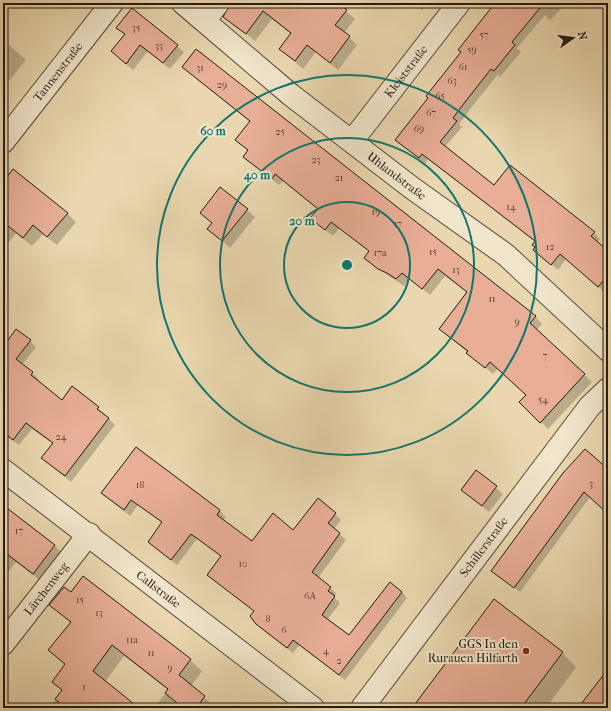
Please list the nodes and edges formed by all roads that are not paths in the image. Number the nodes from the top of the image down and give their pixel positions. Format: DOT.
graph roads {
  1 [pos="112,3"];
  2 [pos="183,3"];
  3 [pos="218,3"];
  4 [pos="459,3"];
  5 [pos="205,20"];
  6 [pos="352,141"];
  7 [pos="3,142"];
  8 [pos="608,350"];
  9 [pos="608,389"];
  10 [pos="3,470"];
  11 [pos="89,534"];
  12 [pos="3,644"];
  13 [pos="313,708"];
  14 [pos="362,708"];
  1 -- 7 [label="street, Tannenstraße"];
  2 -- 5 [label="street, Uhlandstraße"];
  3 -- 5 [label="street"];
  4 -- 6 [label="street, Kleiststraße"];
  5 -- 6 [label="street, Uhlandstraße"];
  6 -- 8 [label="street, Uhlandstraße"];
  9 -- 14 [label="street, Schillerstraße"];
  10 -- 11 [label="street, Callstraße"];
  11 -- 12 [label="street, Lärchenweg"];
  11 -- 13 [label="street, Callstraße"];
}
